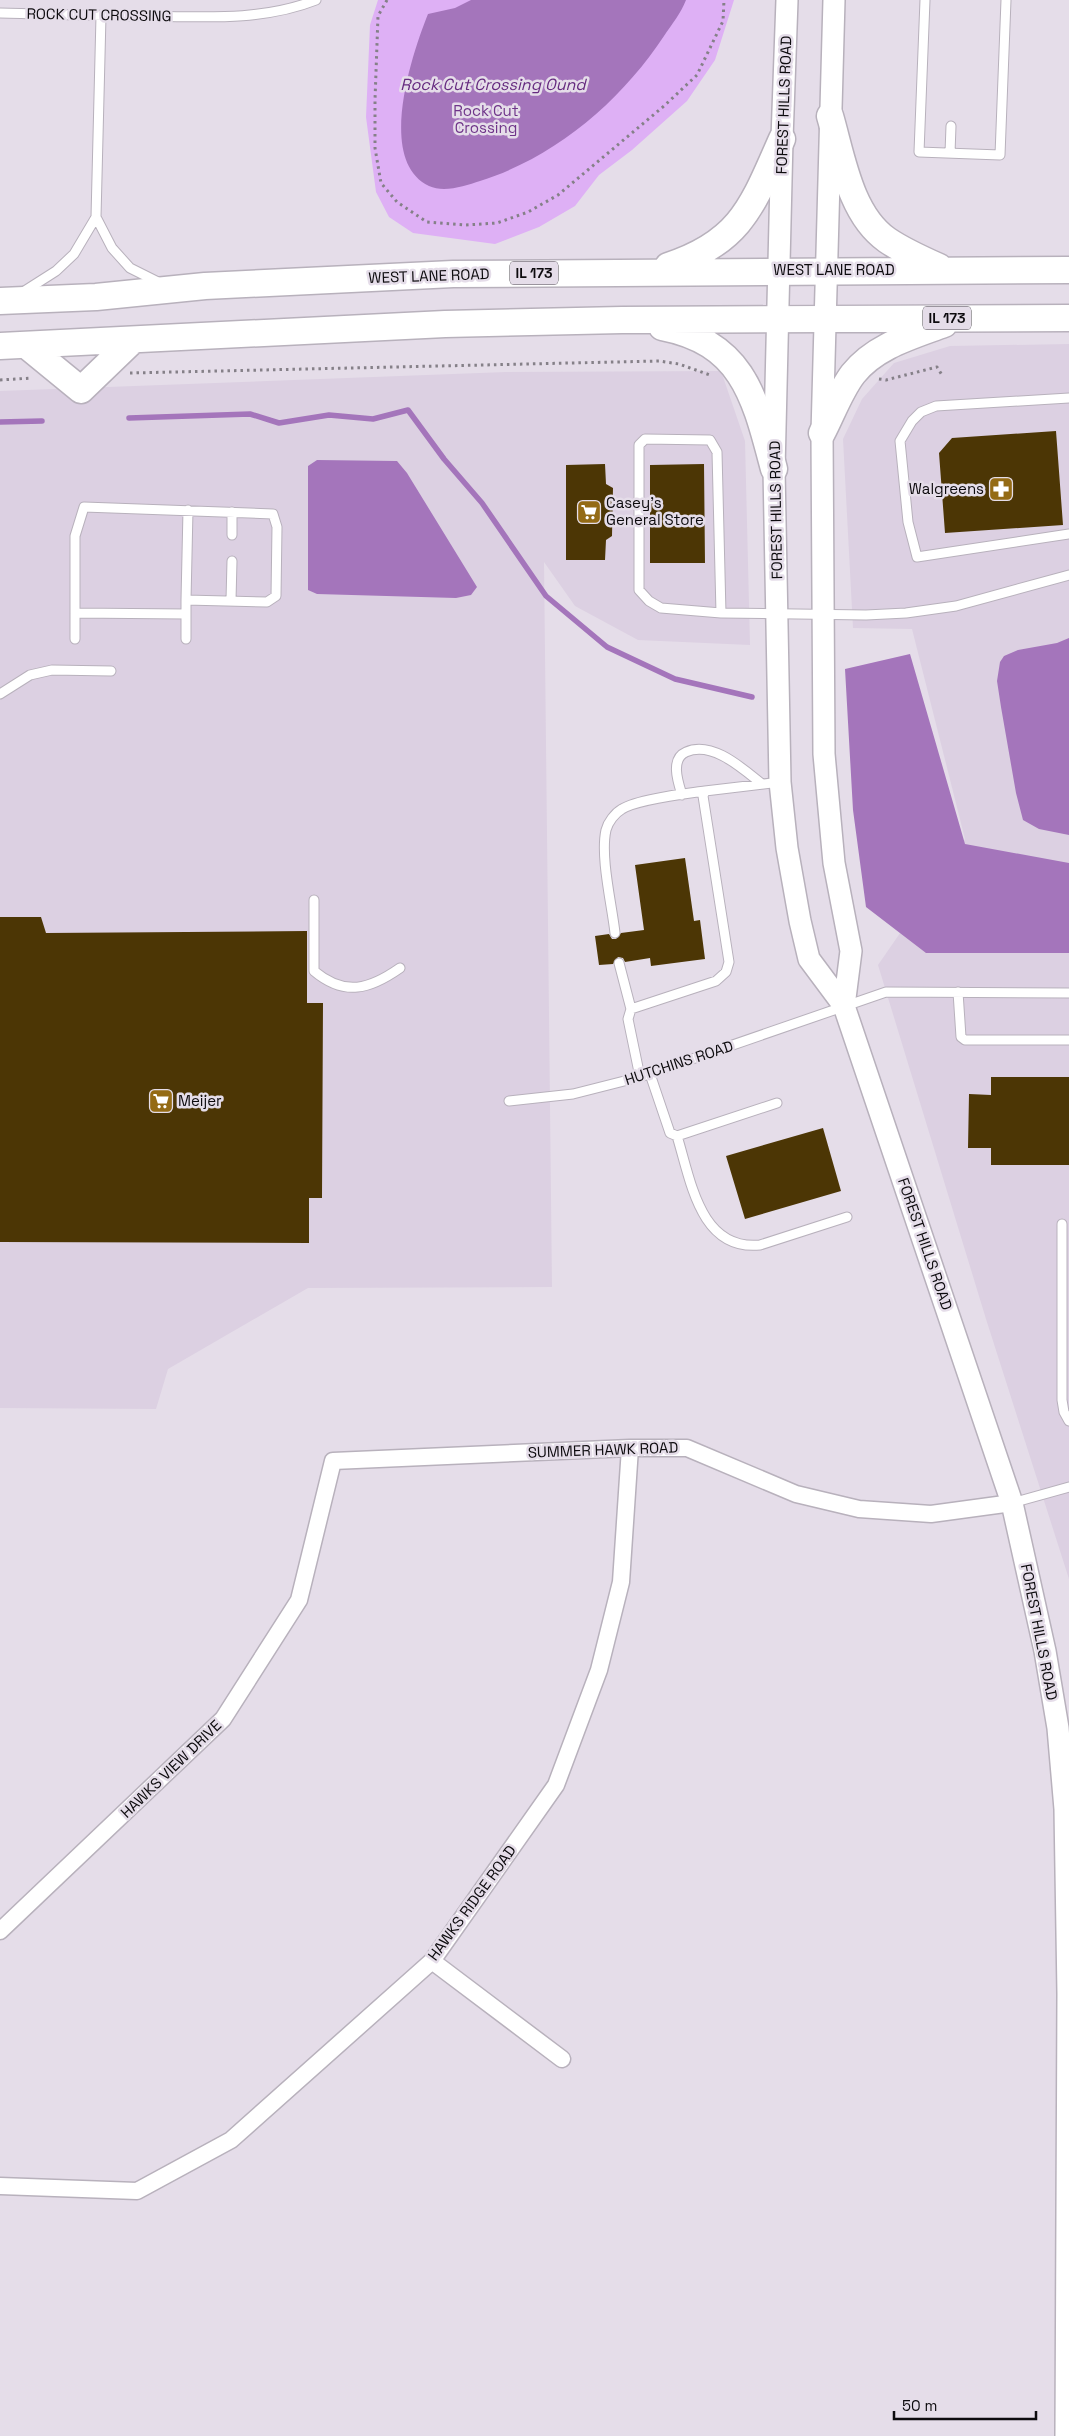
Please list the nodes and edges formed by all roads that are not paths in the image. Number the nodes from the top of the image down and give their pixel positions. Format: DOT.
graph roads {
  1 [pos="316,0"];
  2 [pos="788,0"];
  3 [pos="834,0"];
  4 [pos="925,0"];
  5 [pos="1006,0"];
  6 [pos="0,13"];
  7 [pos="100,16"];
  8 [pos="830,116"];
  9 [pos="951,126"];
  10 [pos="782,138"];
  11 [pos="950,153"];
  12 [pos="96,217"];
  13 [pos="944,269"];
  14 [pos="826,270"];
  15 [pos="1069,270"];
  16 [pos="779,271"];
  17 [pos="624,272"];
  18 [pos="205,286"];
  19 [pos="4,301"];
  20 [pos="825,318"];
  21 [pos="961,318"];
  22 [pos="1069,318"];
  23 [pos="777,319"];
  24 [pos="622,320"];
  25 [pos="133,340"];
  26 [pos="26,344"];
  27 [pos="0,346"];
  28 [pos="1069,398"];
  29 [pos="822,433"];
  30 [pos="774,469"];
  31 [pos="188,510"];
  32 [pos="232,512"];
  33 [pos="1069,534"];
  34 [pos="232,535"];
  35 [pos="232,561"];
  36 [pos="1069,575"];
  37 [pos="186,600"];
  38 [pos="231,600"];
  39 [pos="721,612"];
  40 [pos="75,613"];
  41 [pos="186,614"];
  42 [pos="778,614"];
  43 [pos="824,615"];
  44 [pos="75,639"];
  45 [pos="186,640"];
  46 [pos="111,671"];
  47 [pos="0,694"];
  48 [pos="771,783"];
  49 [pos="704,791"];
  50 [pos="682,795"];
  51 [pos="314,900"];
  52 [pos="615,933"];
  53 [pos="619,963"];
  54 [pos="400,968"];
  55 [pos="958,992"];
  56 [pos="1069,993"];
  57 [pos="844,1006"];
  58 [pos="631,1009"];
  59 [pos="1069,1040"];
  60 [pos="650,1074"];
  61 [pos="640,1077"];
  62 [pos="509,1101"];
  63 [pos="777,1103"];
  64 [pos="677,1136"];
  65 [pos="847,1217"];
  66 [pos="1062,1224"];
  67 [pos="1069,1421"];
  68 [pos="630,1448"];
  69 [pos="333,1461"];
  70 [pos="1069,1487"];
  71 [pos="1012,1503"];
  72 [pos="0,1931"];
  73 [pos="432,1961"];
  74 [pos="1069,1994"];
  75 [pos="562,2059"];
  76 [pos="0,2186"];
  77 [pos="1066,2436"];
  1 -- 7 [label="lane, ROCK CUT CROSSING"];
  2 -- 10 [label="street, FOREST HILLS ROAD"];
  3 -- 8 [label="street, FOREST HILLS ROAD"];
  4 -- 11 [label="lane"];
  5 -- 11 [label="lane"];
  6 -- 7 [label="lane, ROCK CUT CROSSING"];
  7 -- 12 [label="lane"];
  8 -- 13 [label="main road"];
  8 -- 14 [label="street, FOREST HILLS ROAD"];
  9 -- 11 [label="lane"];
  10 -- 16 [label="street, FOREST HILLS ROAD"];
  10 -- 17 [label="main road"];
  12 -- 18 [label="lane"];
  12 -- 19 [label="lane"];
  13 -- 14 [label="main road, WEST LANE ROAD / IL 173"];
  13 -- 15 [label="main road, WEST LANE ROAD / IL 173"];
  14 -- 16 [label="main road, WEST LANE ROAD / IL 173"];
  14 -- 20 [label="street, FOREST HILLS ROAD"];
  16 -- 17 [label="main road, WEST LANE ROAD / IL 173"];
  16 -- 23 [label="street, FOREST HILLS ROAD"];
  17 -- 18 [label="main road, WEST LANE ROAD / IL 173"];
  18 -- 19 [label="main road, WEST LANE ROAD / IL 173"];
  20 -- 21 [label="main road, IL 173"];
  20 -- 23 [label="main road, IL 173"];
  20 -- 29 [label="street, FOREST HILLS ROAD"];
  21 -- 22 [label="main road, IL 173"];
  21 -- 29 [label="main road"];
  23 -- 24 [label="main road, IL 173"];
  23 -- 30 [label="street, FOREST HILLS ROAD"];
  24 -- 25 [label="main road, IL 173"];
  24 -- 30 [label="main road"];
  25 -- 26 [label="main road, IL 173"];
  25 -- 26 [label="main road"];
  26 -- 27 [label="main road, IL 173"];
  28 -- 33 [label="lane"];
  29 -- 43 [label="street, FOREST HILLS ROAD"];
  30 -- 42 [label="street, FOREST HILLS ROAD"];
  31 -- 32 [label="lane"];
  31 -- 37 [label="lane"];
  31 -- 40 [label="lane"];
  32 -- 34 [label="lane"];
  32 -- 38 [label="lane"];
  35 -- 38 [label="lane"];
  36 -- 43 [label="lane"];
  37 -- 38 [label="lane"];
  37 -- 41 [label="lane"];
  39 -- 39 [label="lane"];
  39 -- 42 [label="lane"];
  40 -- 41 [label="lane"];
  40 -- 44 [label="lane"];
  41 -- 45 [label="lane"];
  42 -- 43 [label="lane"];
  42 -- 48 [label="street, FOREST HILLS ROAD"];
  43 -- 57 [label="street, FOREST HILLS ROAD"];
  46 -- 47 [label="lane"];
  48 -- 49 [label="lane"];
  48 -- 50 [label="lane"];
  48 -- 57 [label="street, FOREST HILLS ROAD"];
  49 -- 50 [label="lane"];
  49 -- 58 [label="lane"];
  50 -- 52 [label="lane"];
  51 -- 54 [label="lane"];
  53 -- 58 [label="lane"];
  55 -- 56 [label="lane, HUTCHINS ROAD"];
  55 -- 57 [label="lane, HUTCHINS ROAD"];
  55 -- 59 [label="lane"];
  57 -- 60 [label="lane, HUTCHINS ROAD"];
  57 -- 71 [label="street, FOREST HILLS ROAD"];
  58 -- 61 [label="lane"];
  60 -- 61 [label="lane, HUTCHINS ROAD"];
  60 -- 64 [label="lane"];
  61 -- 62 [label="lane, HUTCHINS ROAD"];
  63 -- 64 [label="lane"];
  64 -- 65 [label="lane"];
  66 -- 67 [label="lane"];
  68 -- 69 [label="street, SUMMER HAWK ROAD"];
  68 -- 71 [label="street, SUMMER HAWK ROAD"];
  68 -- 73 [label="street, HAWKS RIDGE ROAD"];
  69 -- 72 [label="street, HAWKS VIEW DRIVE"];
  70 -- 71 [label="lane"];
  71 -- 74 [label="street, FOREST HILLS ROAD"];
  73 -- 75 [label="street"];
  73 -- 76 [label="street, HAWKS RIDGE ROAD"];
  74 -- 77 [label="street, FOREST HILLS ROAD"];
}
